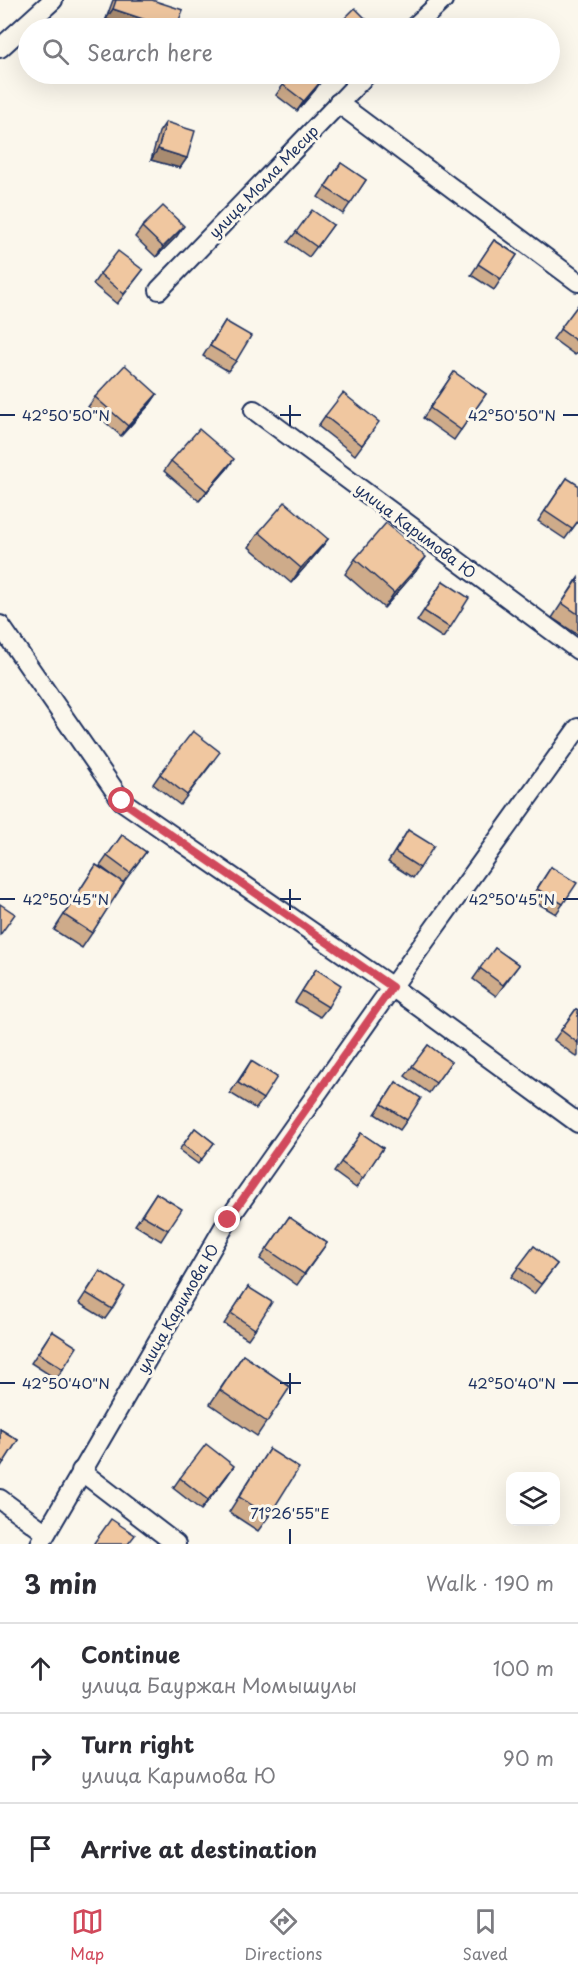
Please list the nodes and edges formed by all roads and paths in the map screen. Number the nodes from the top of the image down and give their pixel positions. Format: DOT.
graph roads {
  1 [pos="53,0"];
  2 [pos="443,0"];
  3 [pos="33,18"];
  4 [pos="424,18"];
  5 [pos="18,32"];
  6 [pos="0,48"];
  7 [pos="357,84"];
  8 [pos="338,103"];
  9 [pos="578,282"];
  10 [pos="159,290"];
  11 [pos="254,410"];
  12 [pos="3,636"];
  13 [pos="578,650"];
  14 [pos="578,728"];
  15 [pos="392,987"];
  16 [pos="578,1123"];
  17 [pos="81,1471"];
  18 [pos="0,1499"];
  19 [pos="43,1539"];
  20 [pos="176,1544"];
  1 -- 3 [label="street"];
  2 -- 4 [label="street"];
  5 -- 6 [label="street"];
  7 -- 8 [label="street, улица Молла Месир"];
  8 -- 9 [label="street"];
  8 -- 10 [label="street, улица Молла Месир"];
  11 -- 13 [label="street, улица Каримова Ю"];
  12 -- 15 [label="street"];
  14 -- 15 [label="street, улица Каримова Ю"];
  15 -- 16 [label="street"];
  15 -- 17 [label="street, улица Каримова Ю"];
  17 -- 19 [label="street, улица Каримова Ю"];
  17 -- 20 [label="street"];
  18 -- 19 [label="street"];
}
